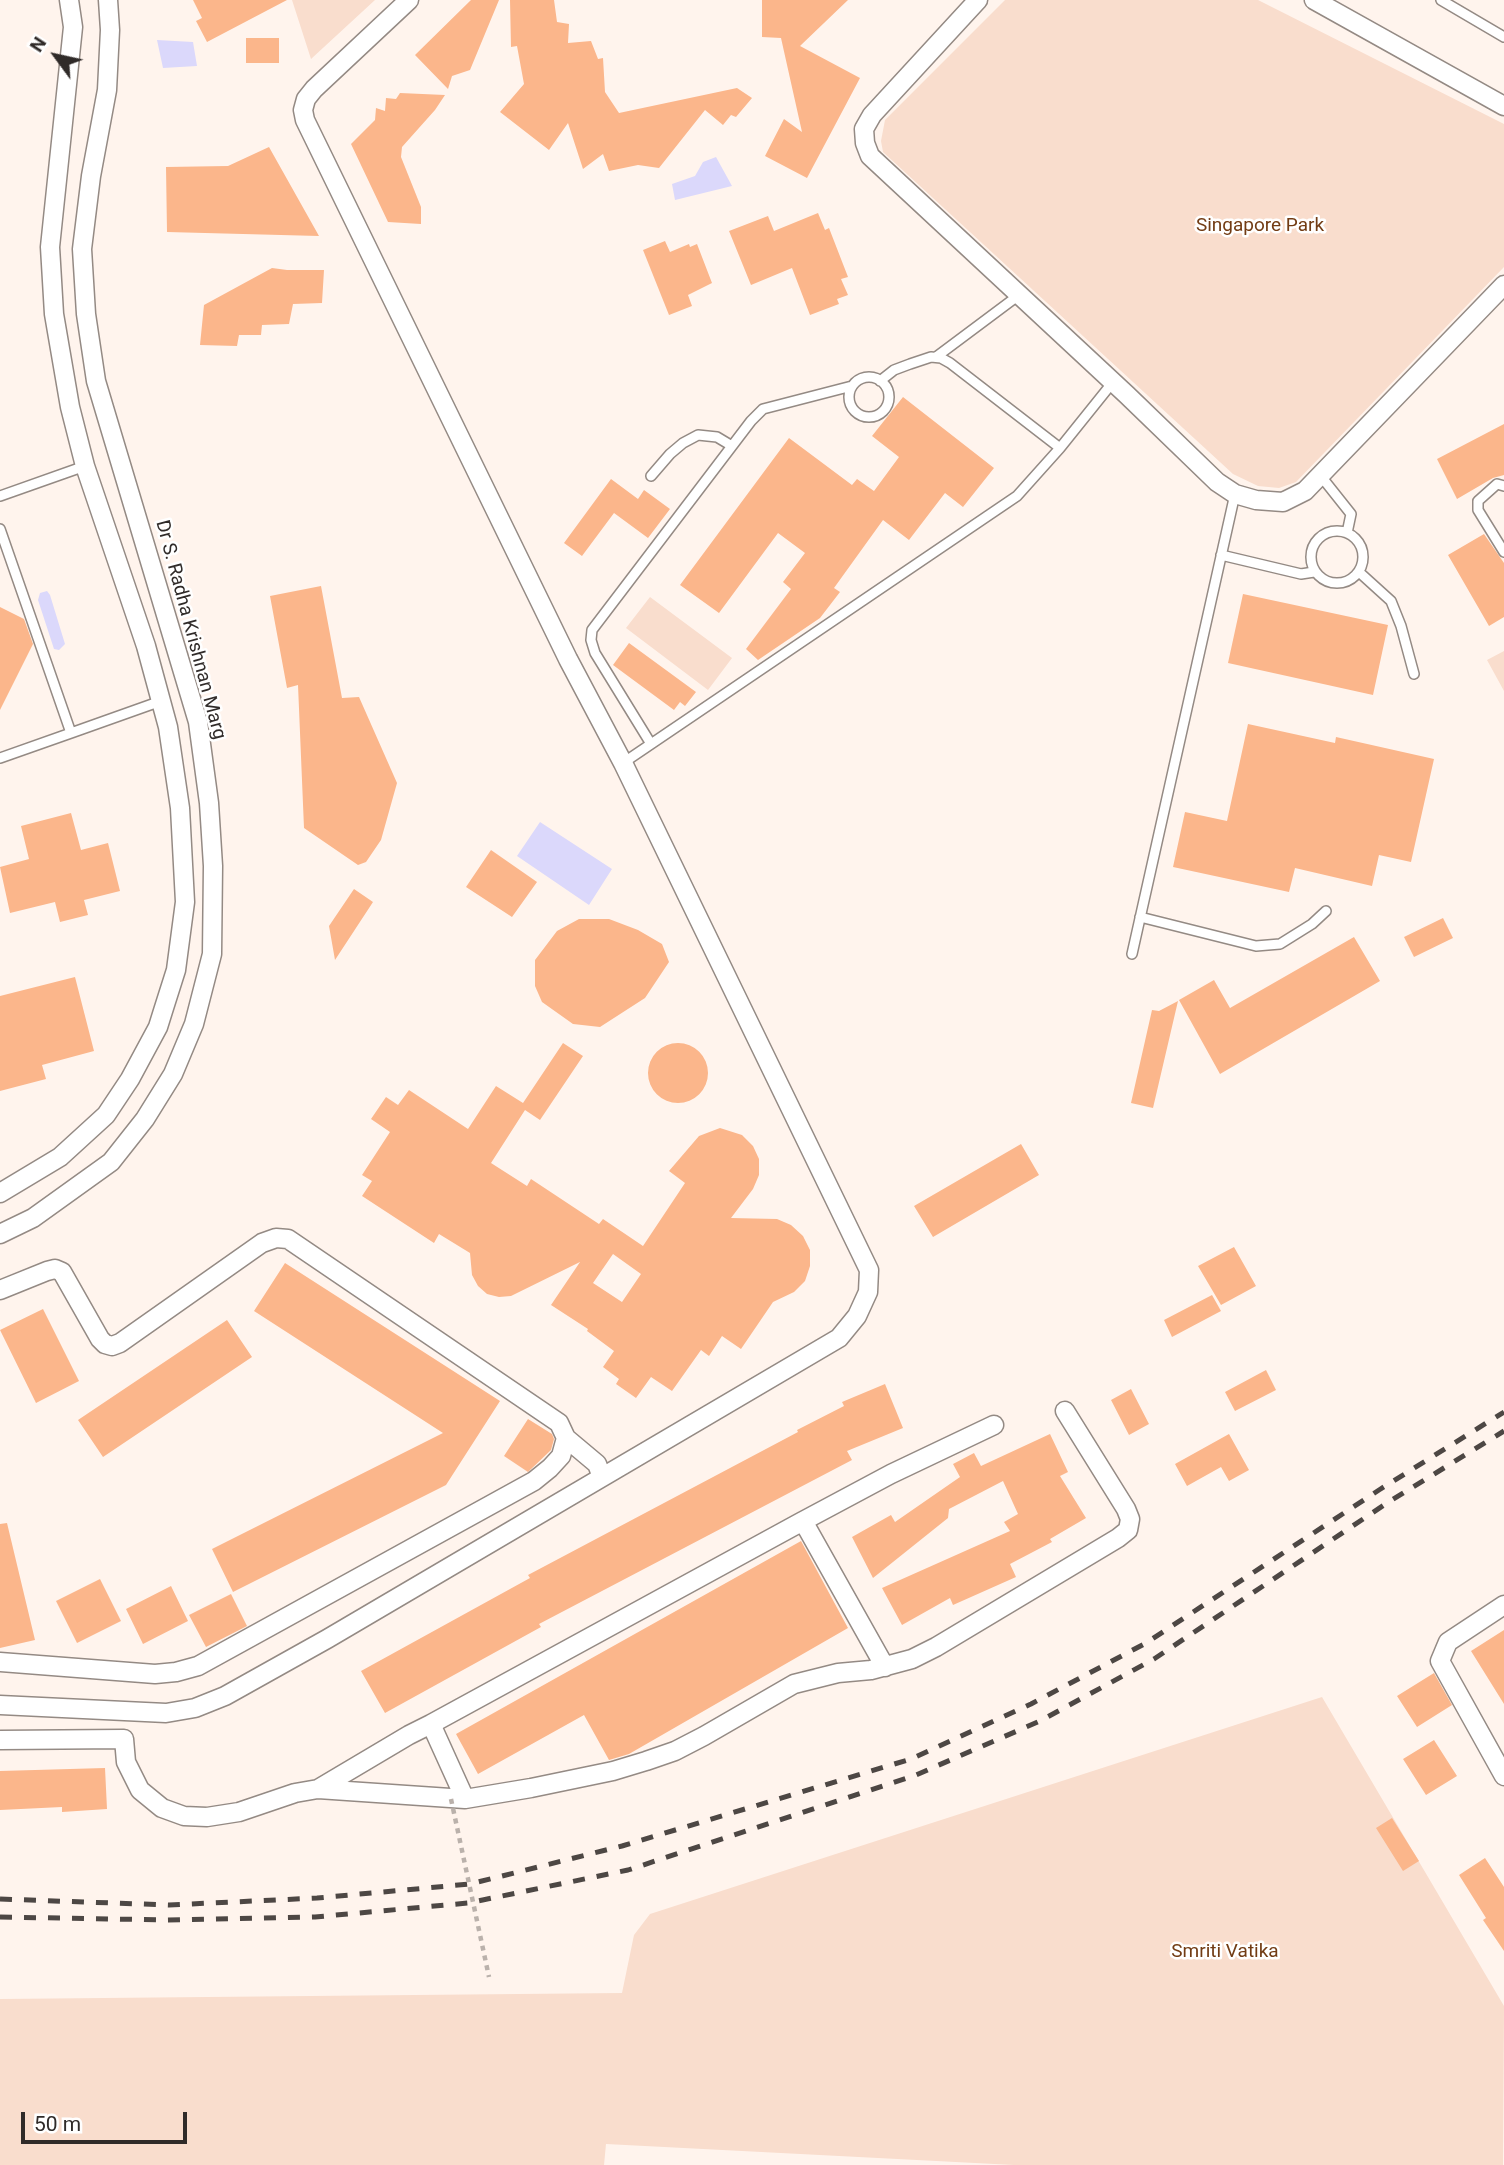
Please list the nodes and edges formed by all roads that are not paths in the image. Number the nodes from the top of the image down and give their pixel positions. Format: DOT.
graph roads {
  1 [pos="69,0"];
  2 [pos="108,0"];
  3 [pos="409,0"];
  4 [pos="978,0"];
  5 [pos="1314,0"];
  6 [pos="1441,0"];
  7 [pos="1504,37"];
  8 [pos="1504,106"];
  9 [pos="1504,285"];
  10 [pos="1020,295"];
  11 [pos="936,357"];
  12 [pos="880,381"];
  13 [pos="1113,382"];
  14 [pos="852,387"];
  15 [pos="732,446"];
  16 [pos="1060,448"];
  17 [pos="85,466"];
  18 [pos="1320,475"];
  19 [pos="651,476"];
  20 [pos="1504,486"];
  21 [pos="1235,494"];
  22 [pos="0,496"];
  23 [pos="0,529"];
  24 [pos="1347,533"];
  25 [pos="1504,552"];
  26 [pos="1221,555"];
  27 [pos="1314,572"];
  28 [pos="1359,572"];
  29 [pos="1414,674"];
  30 [pos="161,701"];
  31 [pos="198,722"];
  32 [pos="168,727"];
  33 [pos="71,733"];
  34 [pos="651,744"];
  35 [pos="0,758"];
  36 [pos="624,763"];
  37 [pos="1326,911"];
  38 [pos="1140,917"];
  39 [pos="1132,954"];
  40 [pos="163,1011"];
  41 [pos="194,1024"];
  42 [pos="0,1193"];
  43 [pos="0,1234"];
  44 [pos="0,1290"];
  45 [pos="1065,1411"];
  46 [pos="995,1425"];
  47 [pos="566,1438"];
  48 [pos="602,1477"];
  49 [pos="803,1521"];
  50 [pos="1504,1605"];
  51 [pos="0,1662"];
  52 [pos="885,1667"];
  53 [pos="0,1705"];
  54 [pos="128,1711"];
  55 [pos="432,1724"];
  56 [pos="124,1739"];
  57 [pos="0,1740"];
  58 [pos="1504,1776"];
  59 [pos="318,1789"];
  60 [pos="458,1799"];
  1 -- 17 [label="street"];
  2 -- 31 [label="street, Dr S. Radha Krishnan Marg"];
  3 -- 36 [label="street"];
  4 -- 10 [label="street"];
  5 -- 8 [label="street"];
  6 -- 7 [label="lane"];
  9 -- 18 [label="street"];
  10 -- 11 [label="lane"];
  10 -- 13 [label="street"];
  11 -- 12 [label="lane"];
  11 -- 16 [label="lane"];
  12 -- 14 [label="lane"];
  12 -- 14 [label="lane"];
  13 -- 16 [label="lane"];
  13 -- 21 [label="street"];
  14 -- 15 [label="lane"];
  15 -- 19 [label="lane"];
  15 -- 34 [label="lane"];
  16 -- 34 [label="lane"];
  17 -- 22 [label="lane"];
  17 -- 30 [label="street"];
  18 -- 21 [label="street"];
  18 -- 24 [label="lane"];
  20 -- 25 [label="lane"];
  21 -- 26 [label="lane"];
  23 -- 33 [label="lane"];
  24 -- 27 [label="lane"];
  24 -- 28 [label="lane"];
  26 -- 27 [label="lane"];
  26 -- 38 [label="lane"];
  27 -- 28 [label="lane"];
  28 -- 29 [label="lane"];
  30 -- 32 [label="street"];
  30 -- 33 [label="lane"];
  31 -- 32 [label="street"];
  31 -- 41 [label="street, Dr S. Radha Krishnan Marg"];
  32 -- 40 [label="street"];
  33 -- 35 [label="lane"];
  34 -- 36 [label="lane"];
  36 -- 48 [label="street"];
  37 -- 38 [label="lane"];
  38 -- 39 [label="lane"];
  40 -- 41 [label="street"];
  40 -- 42 [label="street"];
  41 -- 43 [label="street, Dr S. Radha Krishnan Marg"];
  44 -- 47 [label="street"];
  45 -- 52 [label="street"];
  46 -- 49 [label="street"];
  47 -- 48 [label="street"];
  47 -- 51 [label="street"];
  48 -- 54 [label="street"];
  49 -- 52 [label="street"];
  49 -- 55 [label="street"];
  50 -- 58 [label="street"];
  52 -- 60 [label="street"];
  53 -- 54 [label="street"];
  54 -- 56 [label="street"];
  55 -- 59 [label="street"];
  55 -- 60 [label="street"];
  56 -- 57 [label="street"];
  56 -- 59 [label="street"];
  59 -- 60 [label="street"];
}
